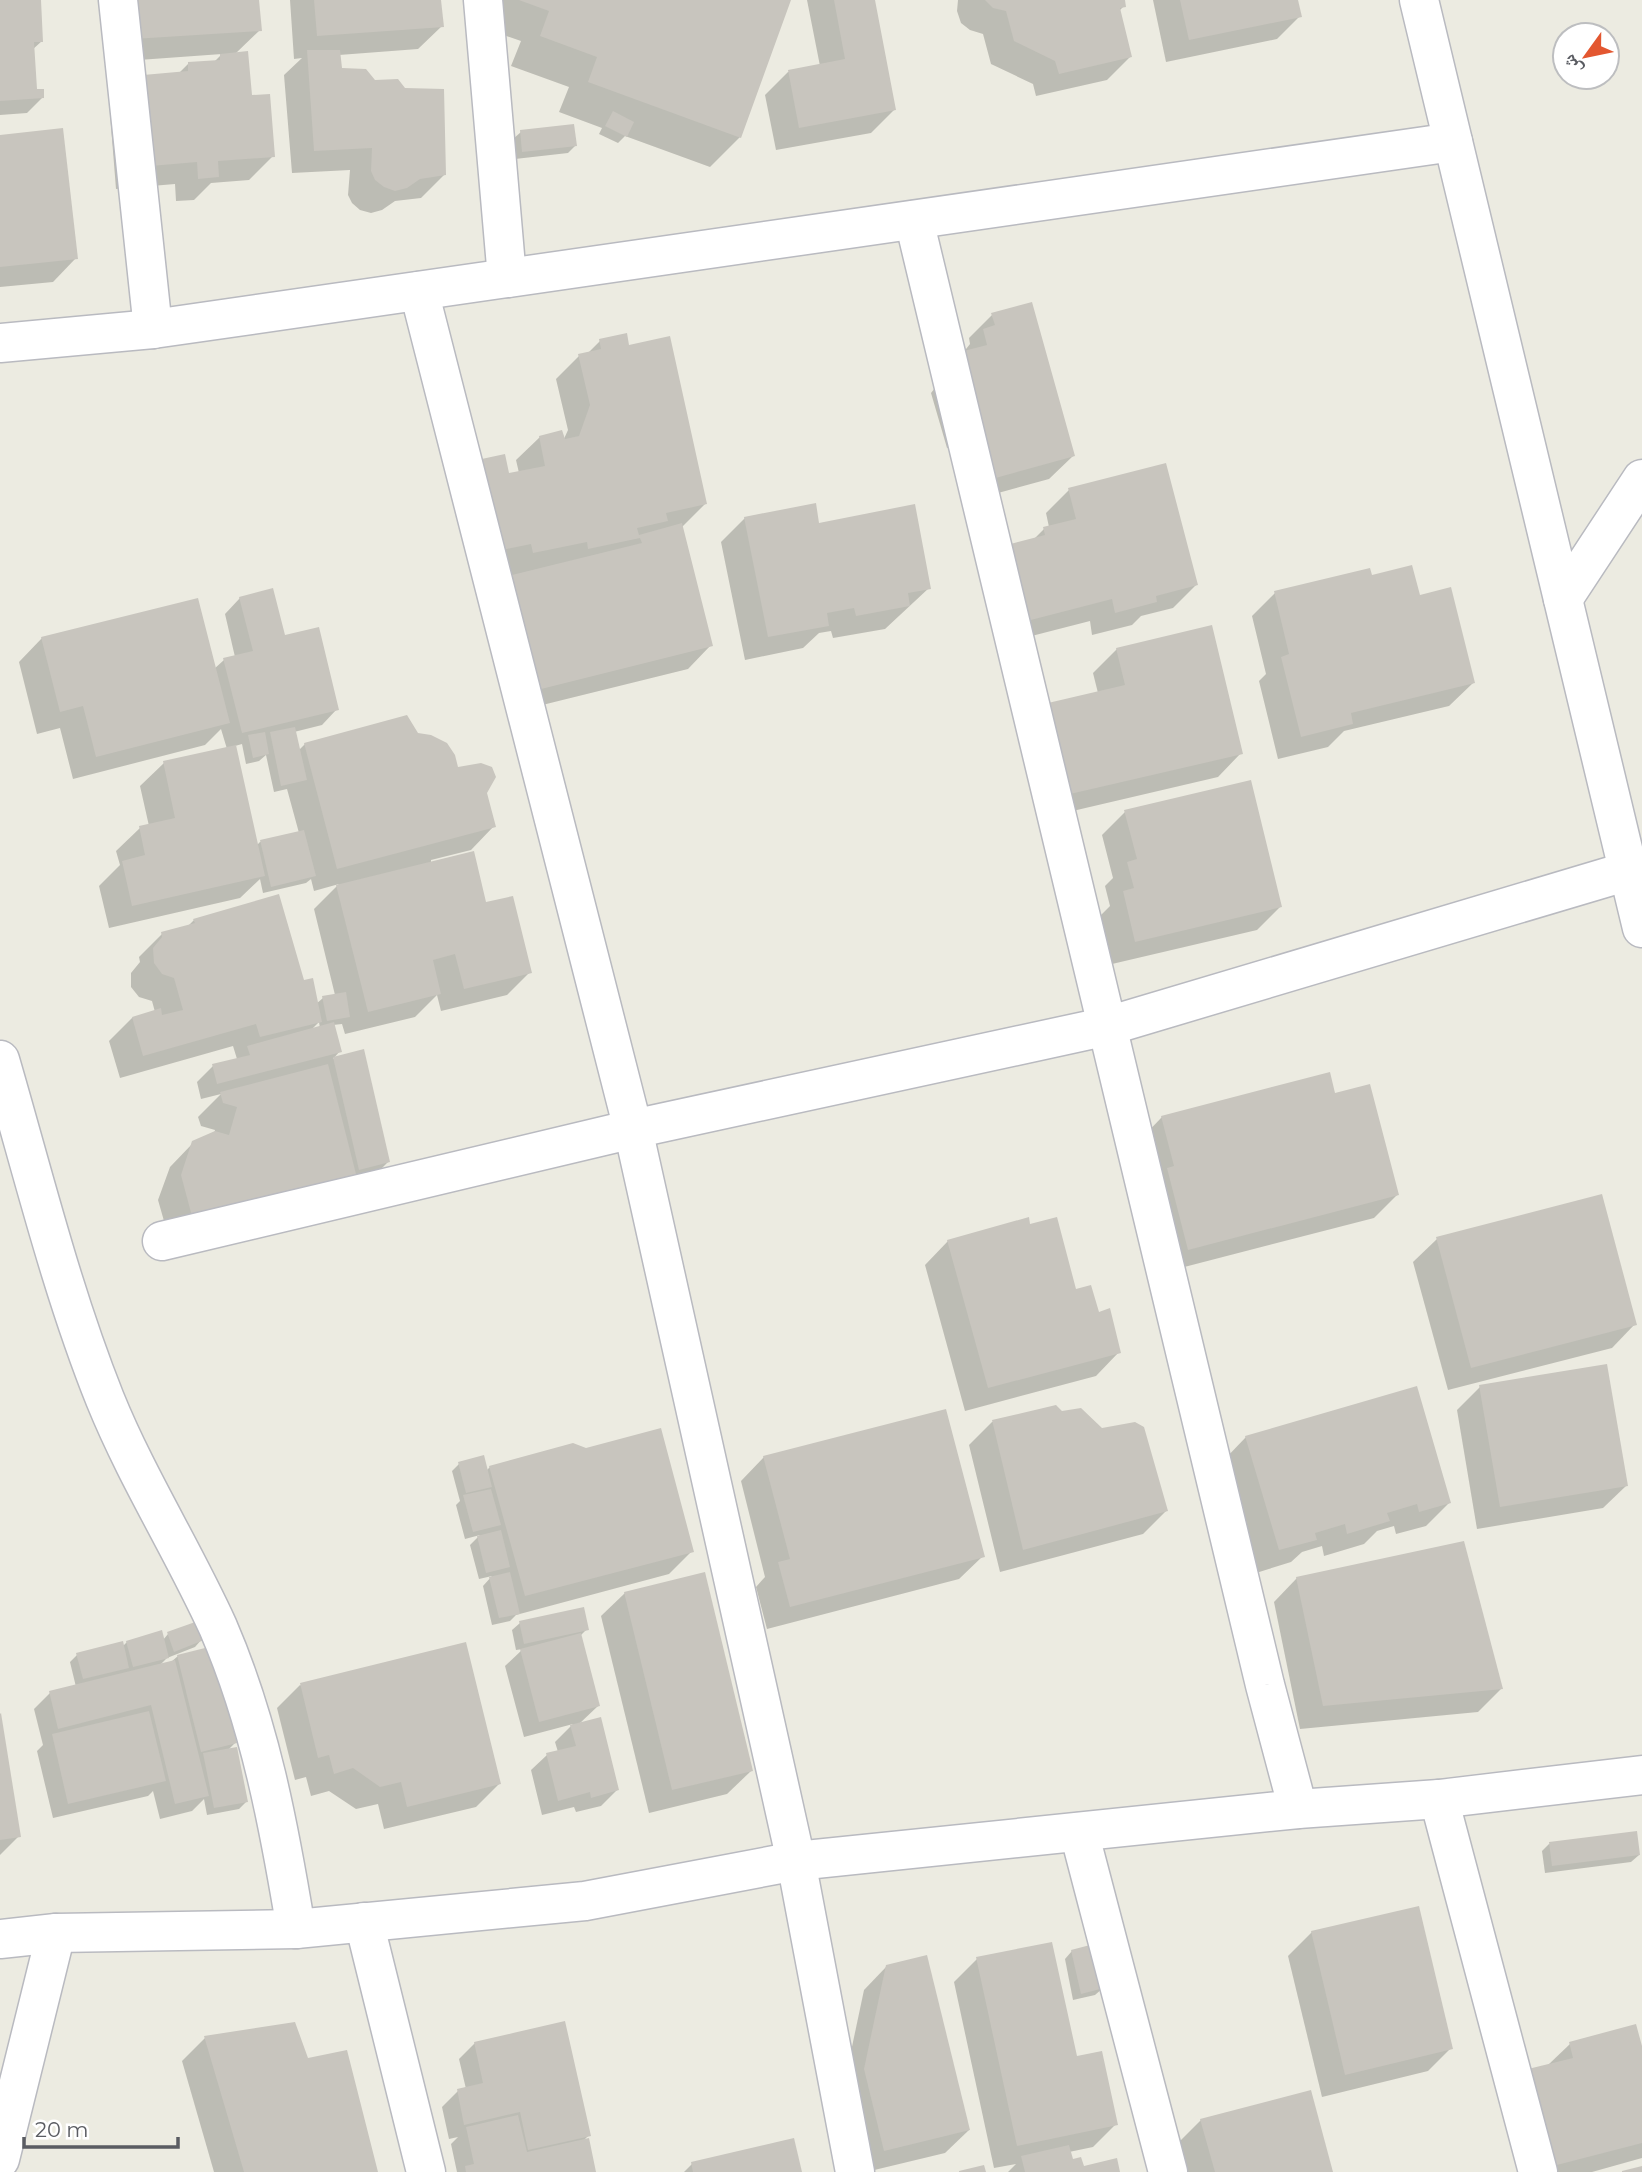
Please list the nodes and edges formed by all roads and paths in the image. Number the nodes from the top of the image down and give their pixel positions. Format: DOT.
graph roads {
  1 [pos="118,0"];
  2 [pos="483,0"];
  3 [pos="1419,0"];
  4 [pos="1453,142"];
  5 [pos="914,220"];
  6 [pos="507,278"];
  7 [pos="419,291"];
  8 [pos="153,329"];
  9 [pos="0,342"];
  10 [pos="1642,479"];
  11 [pos="1563,599"];
  12 [pos="1628,871"];
  13 [pos="1642,928"];
  14 [pos="1108,1026"];
  15 [pos="0,1060"];
  16 [pos="633,1129"];
  17 [pos="162,1241"];
  18 [pos="1642,1775"];
  19 [pos="1439,1799"];
  20 [pos="1298,1809"];
  21 [pos="1079,1832"];
  22 [pos="796,1861"];
  23 [pos="365,1922"];
  24 [pos="296,1929"];
  25 [pos="56,1933"];
  26 [pos="0,1939"];
  27 [pos="0,2159"];
  28 [pos="426,2172"];
  29 [pos="855,2172"];
  30 [pos="1168,2172"];
  31 [pos="1538,2172"];
  1 -- 8 [label="street"];
  2 -- 6 [label="street"];
  3 -- 4 [label="street"];
  4 -- 5 [label="street"];
  4 -- 11 [label="street"];
  5 -- 6 [label="street"];
  5 -- 14 [label="street"];
  6 -- 7 [label="street"];
  7 -- 8 [label="street"];
  7 -- 16 [label="street"];
  8 -- 9 [label="street"];
  10 -- 11 [label="street"];
  11 -- 12 [label="street"];
  12 -- 13 [label="street"];
  12 -- 14 [label="street"];
  14 -- 16 [label="street"];
  14 -- 20 [label="street"];
  15 -- 24 [label="street"];
  16 -- 17 [label="street"];
  16 -- 22 [label="street"];
  18 -- 19 [label="street"];
  19 -- 20 [label="street"];
  19 -- 31 [label="street"];
  20 -- 21 [label="street"];
  21 -- 22 [label="street"];
  21 -- 30 [label="street"];
  22 -- 23 [label="street"];
  22 -- 29 [label="street"];
  23 -- 24 [label="street"];
  23 -- 28 [label="street"];
  24 -- 25 [label="street"];
  25 -- 26 [label="street"];
  25 -- 27 [label="street"];
}
